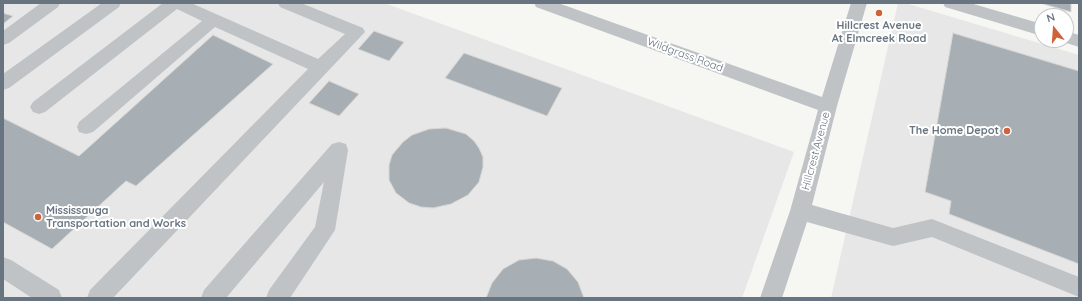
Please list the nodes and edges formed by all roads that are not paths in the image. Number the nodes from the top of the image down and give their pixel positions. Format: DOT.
graph roads {
  1 [pos="52,3"];
  2 [pos="113,3"];
  3 [pos="174,3"];
  4 [pos="177,3"];
  5 [pos="286,3"];
  6 [pos="542,3"];
  7 [pos="859,3"];
  8 [pos="951,3"];
  9 [pos="213,20"];
  10 [pos="1034,28"];
  11 [pos="3,39"];
  12 [pos="320,67"];
  13 [pos="3,83"];
  14 [pos="828,106"];
  15 [pos="39,107"];
  16 [pos="86,126"];
  17 [pos="800,210"];
  18 [pos="3,267"];
  19 [pos="1079,287"];
  20 [pos="107,295"];
  21 [pos="52,298"];
  22 [pos="212,298"];
  23 [pos="277,298"];
  24 [pos="771,298"];
  1 -- 11 [label="street"];
  2 -- 13 [label="street"];
  3 -- 15 [label="street"];
  4 -- 9 [label="street"];
  5 -- 12 [label="street"];
  6 -- 14 [label="street, Wildgrass Road"];
  7 -- 14 [label="street, Hillcrest Avenue"];
  8 -- 10 [label="street"];
  9 -- 12 [label="street"];
  9 -- 16 [label="street"];
  12 -- 20 [label="street"];
  14 -- 17 [label="street, Hillcrest Avenue"];
  17 -- 19 [label="street"];
  17 -- 24 [label="street, Hillcrest Avenue"];
  18 -- 21 [label="street"];
  22 -- 23 [label="street"];
}
